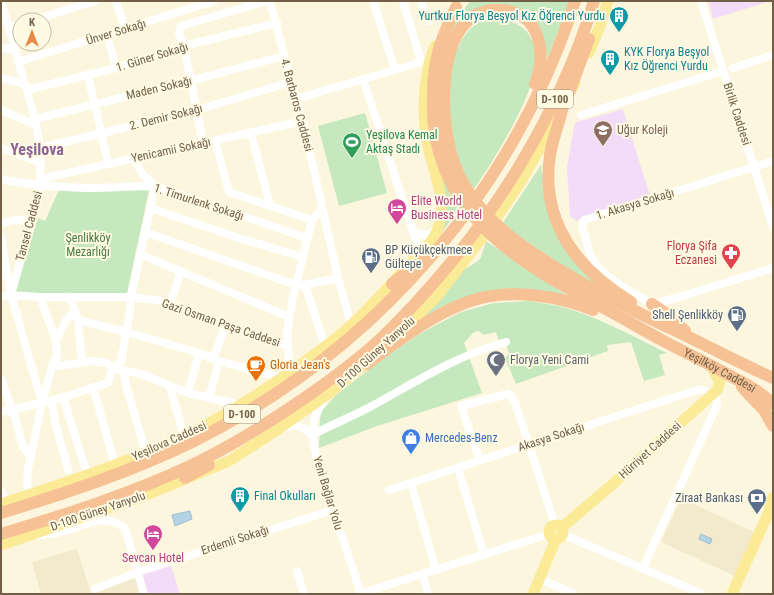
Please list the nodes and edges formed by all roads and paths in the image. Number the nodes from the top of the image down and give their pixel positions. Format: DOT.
graph roads {
  1 [pos="1,1"];
  2 [pos="95,1"];
  3 [pos="116,1"];
  4 [pos="214,1"];
  5 [pos="266,1"];
  6 [pos="270,1"];
  7 [pos="373,1"];
  8 [pos="403,1"];
  9 [pos="421,1"];
  10 [pos="575,1"];
  11 [pos="594,1"];
  12 [pos="602,1"];
  13 [pos="608,1"];
  14 [pos="701,1"];
  15 [pos="247,4"];
  16 [pos="459,4"];
  17 [pos="52,14"];
  18 [pos="4,19"];
  19 [pos="429,21"];
  20 [pos="276,22"];
  21 [pos="12,27"];
  22 [pos="9,28"];
  23 [pos="125,29"];
  24 [pos="107,35"];
  25 [pos="12,39"];
  26 [pos="184,46"];
  27 [pos="1,48"];
  28 [pos="12,50"];
  29 [pos="16,52"];
  30 [pos="773,55"];
  31 [pos="284,56"];
  32 [pos="18,62"];
  33 [pos="116,68"];
  34 [pos="733,68"];
  35 [pos="395,70"];
  36 [pos="723,71"];
  37 [pos="88,76"];
  38 [pos="1,78"];
  39 [pos="363,79"];
  40 [pos="190,81"];
  41 [pos="291,82"];
  42 [pos="26,87"];
  43 [pos="570,90"];
  44 [pos="296,99"];
  45 [pos="94,103"];
  46 [pos="563,105"];
  47 [pos="1,110"];
  48 [pos="197,110"];
  49 [pos="582,115"];
  50 [pos="303,120"];
  51 [pos="35,122"];
  52 [pos="520,129"];
  53 [pos="101,133"];
  54 [pos="251,133"];
  55 [pos="215,141"];
  56 [pos="203,143"];
  57 [pos="1,148"];
  58 [pos="40,148"];
  59 [pos="134,158"];
  60 [pos="773,161"];
  61 [pos="41,163"];
  62 [pos="108,163"];
  63 [pos="755,167"];
  64 [pos="1,179"];
  65 [pos="40,182"];
  66 [pos="155,186"];
  67 [pos="506,195"];
  68 [pos="270,206"];
  69 [pos="150,208"];
  70 [pos="322,209"];
  71 [pos="312,220"];
  72 [pos="31,221"];
  73 [pos="1,223"];
  74 [pos="773,227"];
  75 [pos="145,232"];
  76 [pos="413,232"];
  77 [pos="437,232"];
  78 [pos="1,237"];
  79 [pos="308,238"];
  80 [pos="440,247"];
  81 [pos="469,247"];
  82 [pos="140,254"];
  83 [pos="303,257"];
  84 [pos="414,259"];
  85 [pos="773,268"];
  86 [pos="181,271"];
  87 [pos="338,278"];
  88 [pos="392,284"];
  89 [pos="296,285"];
  90 [pos="305,286"];
  91 [pos="11,295"];
  92 [pos="1,297"];
  93 [pos="40,297"];
  94 [pos="69,297"];
  95 [pos="131,297"];
  96 [pos="676,298"];
  97 [pos="170,304"];
  98 [pos="652,304"];
  99 [pos="75,310"];
  100 [pos="665,313"];
  101 [pos="289,316"];
  102 [pos="78,320"];
  103 [pos="351,324"];
  104 [pos="226,325"];
  105 [pos="672,329"];
  106 [pos="127,332"];
  107 [pos="694,340"];
  108 [pos="56,341"];
  109 [pos="663,341"];
  110 [pos="506,342"];
  111 [pos="288,346"];
  112 [pos="325,346"];
  113 [pos="199,354"];
  114 [pos="216,360"];
  115 [pos="82,362"];
  116 [pos="53,363"];
  117 [pos="367,364"];
  118 [pos="712,366"];
  119 [pos="113,368"];
  120 [pos="123,371"];
  121 [pos="726,373"];
  122 [pos="286,375"];
  123 [pos="773,378"];
  124 [pos="1,379"];
  125 [pos="93,387"];
  126 [pos="170,387"];
  127 [pos="752,388"];
  128 [pos="188,393"];
  129 [pos="328,394"];
  130 [pos="713,394"];
  131 [pos="773,396"];
  132 [pos="63,397"];
  133 [pos="209,398"];
  134 [pos="52,401"];
  135 [pos="42,403"];
  136 [pos="773,404"];
  137 [pos="241,405"];
  138 [pos="12,410"];
  139 [pos="286,411"];
  140 [pos="1,412"];
  141 [pos="773,426"];
  142 [pos="277,430"];
  143 [pos="312,435"];
  144 [pos="184,436"];
  145 [pos="528,445"];
  146 [pos="146,453"];
  147 [pos="31,456"];
  148 [pos="480,461"];
  149 [pos="115,465"];
  150 [pos="458,468"];
  151 [pos="68,470"];
  152 [pos="87,474"];
  153 [pos="185,478"];
  154 [pos="411,483"];
  155 [pos="1,490"];
  156 [pos="389,490"];
  157 [pos="29,494"];
  158 [pos="773,497"];
  159 [pos="2,507"];
  160 [pos="333,510"];
  161 [pos="770,511"];
  162 [pos="557,532"];
  163 [pos="1,534"];
  164 [pos="20,538"];
  165 [pos="1,545"];
  166 [pos="484,555"];
  167 [pos="642,568"];
  168 [pos="436,570"];
  169 [pos="297,571"];
  170 [pos="138,572"];
  171 [pos="423,575"];
  172 [pos="540,578"];
  173 [pos="95,589"];
  174 [pos="144,594"];
  175 [pos="304,594"];
  176 [pos="360,594"];
  177 [pos="428,594"];
  178 [pos="533,594"];
  179 [pos="574,594"];
  180 [pos="702,594"];
  181 [pos="732,594"];
  1 -- 18 [label="street, Tansel Caddesi"];
  2 -- 17 [label="street"];
  3 -- 23 [label="street"];
  4 -- 23 [label="street, Ünver Sokağı"];
  5 -- 15 [label="street"];
  6 -- 20 [label="street, 4. Barbaros Caddesi"];
  7 -- 35 [label="street"];
  8 -- 35 [label="street"];
  9 -- 19 [label="street"];
  10 -- 52 [label="highway, D-100"];
  11 -- 67 [label="highway, D-100"];
  12 -- 43 [label="highway"];
  13 -- 43 [label="main road"];
  14 -- 36 [label="street, Birlik Caddesi"];
  15 -- 26 [label="street"];
  16 -- 77 [label="main road"];
  16 -- 109 [label="highway"];
  18 -- 22 [label="street, Tansel Caddesi"];
  20 -- 26 [label="street, 1. Güner Sokağı"];
  20 -- 31 [label="street, 4. Barbaros Caddesi"];
  21 -- 22 [label="street"];
  22 -- 25 [label="street, Tansel Caddesi"];
  23 -- 24 [label="street, Ünver Sokağı"];
  24 -- 32 [label="street, Ünver Sokağı"];
  24 -- 33 [label="street"];
  26 -- 33 [label="street, 1. Güner Sokağı"];
  26 -- 40 [label="street"];
  27 -- 28 [label="street"];
  29 -- 32 [label="street, Tansel Caddesi"];
  30 -- 34 [label="street"];
  31 -- 40 [label="street, Maden Sokağı"];
  31 -- 41 [label="street, 4. Barbaros Caddesi"];
  32 -- 42 [label="street, Tansel Caddesi"];
  33 -- 37 [label="street, 1. Güner Sokağı"];
  35 -- 39 [label="street"];
  36 -- 49 [label="street"];
  36 -- 63 [label="street, Birlik Caddesi"];
  37 -- 42 [label="street, 1. Güner Sokağı"];
  37 -- 45 [label="street"];
  38 -- 42 [label="street, 1. Güner Sokağı"];
  39 -- 44 [label="street"];
  39 -- 76 [label="street"];
  40 -- 45 [label="street, Maden Sokağı"];
  40 -- 48 [label="street"];
  41 -- 44 [label="street, 4. Barbaros Caddesi"];
  41 -- 48 [label="street, 2. Demir Sokağı"];
  42 -- 51 [label="street, Tansel Caddesi"];
  43 -- 46 [label="main road"];
  44 -- 50 [label="street, 4. Barbaros Caddesi"];
  45 -- 51 [label="street, Maden Sokağı"];
  45 -- 53 [label="street"];
  46 -- 67 [label="main road"];
  46 -- 105 [label="highway"];
  47 -- 51 [label="street"];
  48 -- 53 [label="street, 2. Demir Sokağı"];
  48 -- 56 [label="street"];
  50 -- 54 [label="street, Yenicamii Sokağı"];
  50 -- 70 [label="street, 4. Barbaros Caddesi"];
  51 -- 58 [label="street, Tansel Caddesi"];
  52 -- 80 [label="highway, D-100"];
  52 -- 105 [label="highway"];
  53 -- 58 [label="street, 2. Demir Sokağı"];
  53 -- 62 [label="street"];
  54 -- 55 [label="street, Yenicamii Sokağı"];
  54 -- 68 [label="street"];
  55 -- 56 [label="street, Yenicamii Sokağı"];
  55 -- 68 [label="street"];
  56 -- 59 [label="street, Yenicamii Sokağı"];
  57 -- 61 [label="street"];
  58 -- 61 [label="street, Tansel Caddesi"];
  59 -- 62 [label="street, Yenicamii Sokağı"];
  59 -- 66 [label="street"];
  60 -- 63 [label="street, 1. Akasya Sokağı"];
  61 -- 65 [label="street, Tansel Caddesi"];
  62 -- 65 [label="street, Yenicamii Sokağı"];
  63 -- 74 [label="street, Birlik Caddesi"];
  63 -- 98 [label="street, 1. Akasya Sokağı"];
  64 -- 65 [label="street, 1. Timurlenk Sokağı"];
  65 -- 66 [label="street, 1. Timurlenk Sokağı"];
  65 -- 72 [label="street, Tansel Caddesi"];
  66 -- 69 [label="street"];
  66 -- 79 [label="street, 1. Timurlenk Sokağı"];
  67 -- 81 [label="highway, D-100"];
  68 -- 71 [label="street"];
  69 -- 75 [label="street"];
  69 -- 83 [label="street"];
  70 -- 71 [label="street"];
  70 -- 87 [label="street, 4. Barbaros Caddesi"];
  71 -- 79 [label="street"];
  72 -- 73 [label="street"];
  72 -- 91 [label="street, Tansel Caddesi"];
  75 -- 82 [label="street"];
  75 -- 89 [label="street"];
  76 -- 77 [label="street"];
  76 -- 84 [label="street"];
  77 -- 84 [label="main road, Yeşilova Caddesi"];
  78 -- 91 [label="street"];
  79 -- 83 [label="street"];
  80 -- 88 [label="highway"];
  80 -- 159 [label="highway, D-100"];
  81 -- 117 [label="main road, D-100 Güney Yanyolu"];
  81 -- 139 [label="highway, D-100"];
  82 -- 86 [label="street"];
  82 -- 95 [label="street"];
  83 -- 89 [label="street"];
  84 -- 88 [label="main road, Yeşilova Caddesi"];
  85 -- 96 [label="street"];
  86 -- 97 [label="street"];
  86 -- 101 [label="street"];
  87 -- 90 [label="street"];
  87 -- 103 [label="street, 4. Barbaros Caddesi"];
  88 -- 103 [label="main road, Yeşilova Caddesi"];
  89 -- 90 [label="street"];
  89 -- 101 [label="street"];
  90 -- 112 [label="street"];
  91 -- 92 [label="street"];
  91 -- 93 [label="street, Gazi Osman Paşa Caddesi"];
  91 -- 135 [label="street"];
  93 -- 94 [label="street, Gazi Osman Paşa Caddesi"];
  93 -- 108 [label="street"];
  94 -- 95 [label="street, Gazi Osman Paşa Caddesi"];
  94 -- 99 [label="street"];
  95 -- 97 [label="street, Gazi Osman Paşa Caddesi"];
  95 -- 106 [label="street"];
  96 -- 98 [label="street"];
  96 -- 100 [label="street"];
  97 -- 104 [label="street, Gazi Osman Paşa Caddesi"];
  98 -- 100 [label="highway"];
  99 -- 102 [label="street"];
  99 -- 108 [label="street"];
  100 -- 107 [label="highway"];
  101 -- 111 [label="street"];
  102 -- 106 [label="street"];
  102 -- 115 [label="street"];
  103 -- 112 [label="main road, Yeşilova Caddesi"];
  104 -- 111 [label="street, Gazi Osman Paşa Caddesi"];
  104 -- 114 [label="street"];
  105 -- 107 [label="highway, Yeşilköy Caddesi"];
  106 -- 113 [label="street"];
  106 -- 119 [label="street"];
  107 -- 123 [label="highway, Yeşilköy Caddesi"];
  108 -- 116 [label="street"];
  109 -- 117 [label="highway"];
  109 -- 118 [label="highway, Yeşilköy Caddesi"];
  110 -- 143 [label="street"];
  111 -- 122 [label="street"];
  112 -- 122 [label="main road, Yeşilova Caddesi"];
  113 -- 114 [label="street"];
  113 -- 128 [label="street"];
  114 -- 122 [label="street"];
  114 -- 133 [label="street"];
  115 -- 116 [label="street"];
  115 -- 119 [label="street"];
  116 -- 135 [label="street"];
  117 -- 129 [label="main road, D-100 Güney Yanyolu"];
  118 -- 121 [label="highway, Yeşilköy Caddesi"];
  118 -- 130 [label="main road"];
  119 -- 120 [label="street"];
  119 -- 125 [label="street"];
  120 -- 126 [label="street"];
  120 -- 146 [label="street"];
  121 -- 127 [label="highway, Yeşilköy Caddesi"];
  121 -- 141 [label="highway"];
  122 -- 137 [label="main road, Yeşilova Caddesi"];
  124 -- 138 [label="street"];
  125 -- 132 [label="street"];
  125 -- 149 [label="street"];
  126 -- 128 [label="street"];
  126 -- 144 [label="street"];
  127 -- 131 [label="highway"];
  127 -- 136 [label="highway, Yeşilköy Caddesi"];
  128 -- 133 [label="street"];
  129 -- 142 [label="main road, D-100 Güney Yanyolu"];
  129 -- 143 [label="street, Yeni Bağlar Yolu"];
  130 -- 145 [label="street, Akasya Sokağı"];
  130 -- 162 [label="main road, Hürriyet Caddesi"];
  130 -- 167 [label="street"];
  132 -- 134 [label="street"];
  132 -- 152 [label="street"];
  133 -- 137 [label="street"];
  134 -- 135 [label="street"];
  134 -- 151 [label="street"];
  135 -- 138 [label="street"];
  135 -- 147 [label="street"];
  137 -- 144 [label="main road, Yeşilova Caddesi"];
  138 -- 140 [label="street"];
  138 -- 147 [label="street"];
  139 -- 153 [label="highway"];
  139 -- 163 [label="highway, D-100"];
  142 -- 143 [label="street"];
  142 -- 153 [label="main road, D-100 Güney Yanyolu"];
  143 -- 160 [label="street, Yeni Bağlar Yolu"];
  144 -- 146 [label="main road, Yeşilova Caddesi"];
  145 -- 148 [label="street, Akasya Sokağı"];
  145 -- 148 [label="street"];
  145 -- 162 [label="street"];
  146 -- 149 [label="main road, Yeşilova Caddesi"];
  147 -- 157 [label="street"];
  148 -- 150 [label="street, Akasya Sokağı"];
  149 -- 152 [label="main road, Yeşilova Caddesi"];
  150 -- 154 [label="street, Akasya Sokağı"];
  150 -- 166 [label="street"];
  152 -- 157 [label="main road, Yeşilova Caddesi"];
  153 -- 164 [label="main road, D-100 Güney Yanyolu"];
  154 -- 156 [label="street, Akasya Sokağı"];
  154 -- 168 [label="street"];
  155 -- 159 [label="street"];
  157 -- 159 [label="main road, Yeşilova Caddesi"];
  158 -- 161 [label="main road"];
  160 -- 170 [label="street, Erdemli Sokağı"];
  160 -- 176 [label="street, Yeni Bağlar Yolu"];
  161 -- 181 [label="main road"];
  162 -- 166 [label="street"];
  162 -- 167 [label="street"];
  162 -- 172 [label="main road, Hürriyet Caddesi"];
  164 -- 165 [label="main road, D-100 Güney Yanyolu"];
  164 -- 170 [label="street"];
  166 -- 168 [label="street"];
  167 -- 180 [label="street"];
  168 -- 171 [label="street"];
  169 -- 175 [label="street"];
  170 -- 173 [label="street, Erdemli Sokağı"];
  170 -- 174 [label="street"];
  171 -- 176 [label="street"];
  171 -- 177 [label="street"];
  172 -- 178 [label="main road, Hürriyet Caddesi"];
  172 -- 179 [label="street"];
}
